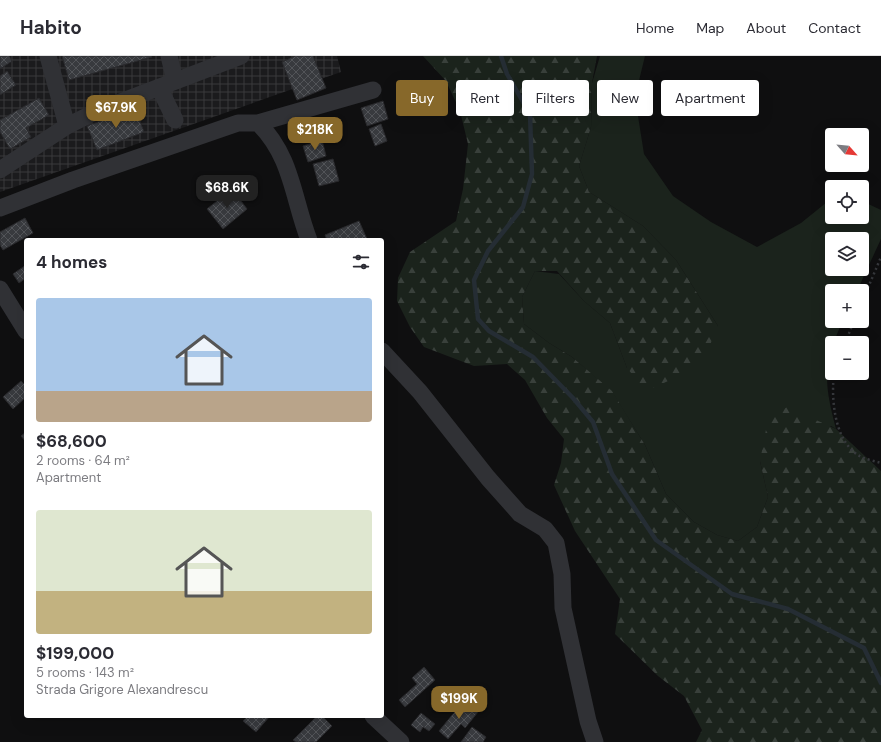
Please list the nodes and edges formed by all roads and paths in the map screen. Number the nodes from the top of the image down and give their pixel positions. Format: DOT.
graph roads {
  1 [pos="48,56"];
  2 [pos="169,56"];
  3 [pos="241,56"];
  4 [pos="175,81"];
  5 [pos="159,87"];
  6 [pos="373,90"];
  7 [pos="175,120"];
  8 [pos="258,123"];
  9 [pos="67,126"];
  10 [pos="0,170"];
  11 [pos="0,208"];
  12 [pos="307,238"];
  13 [pos="881,258"];
  14 [pos="869,286"];
  15 [pos="0,289"];
  16 [pos="24,328"];
  17 [pos="384,353"];
  18 [pos="833,380"];
  19 [pos="881,463"];
  20 [pos="375,718"];
  21 [pos="401,742"];
  22 [pos="595,742"];
  1 -- 9 [label="street"];
  2 -- 4 [label="street"];
  3 -- 4 [label="street"];
  4 -- 5 [label="street"];
  5 -- 7 [label="street"];
  5 -- 9 [label="street"];
  6 -- 8 [label="street"];
  8 -- 11 [label="street"];
  8 -- 12 [label="street"];
  9 -- 10 [label="street"];
  13 -- 14 [label="path"];
  15 -- 16 [label="street"];
  17 -- 22 [label="street"];
  18 -- 19 [label="path"];
  20 -- 21 [label="street"];
}
